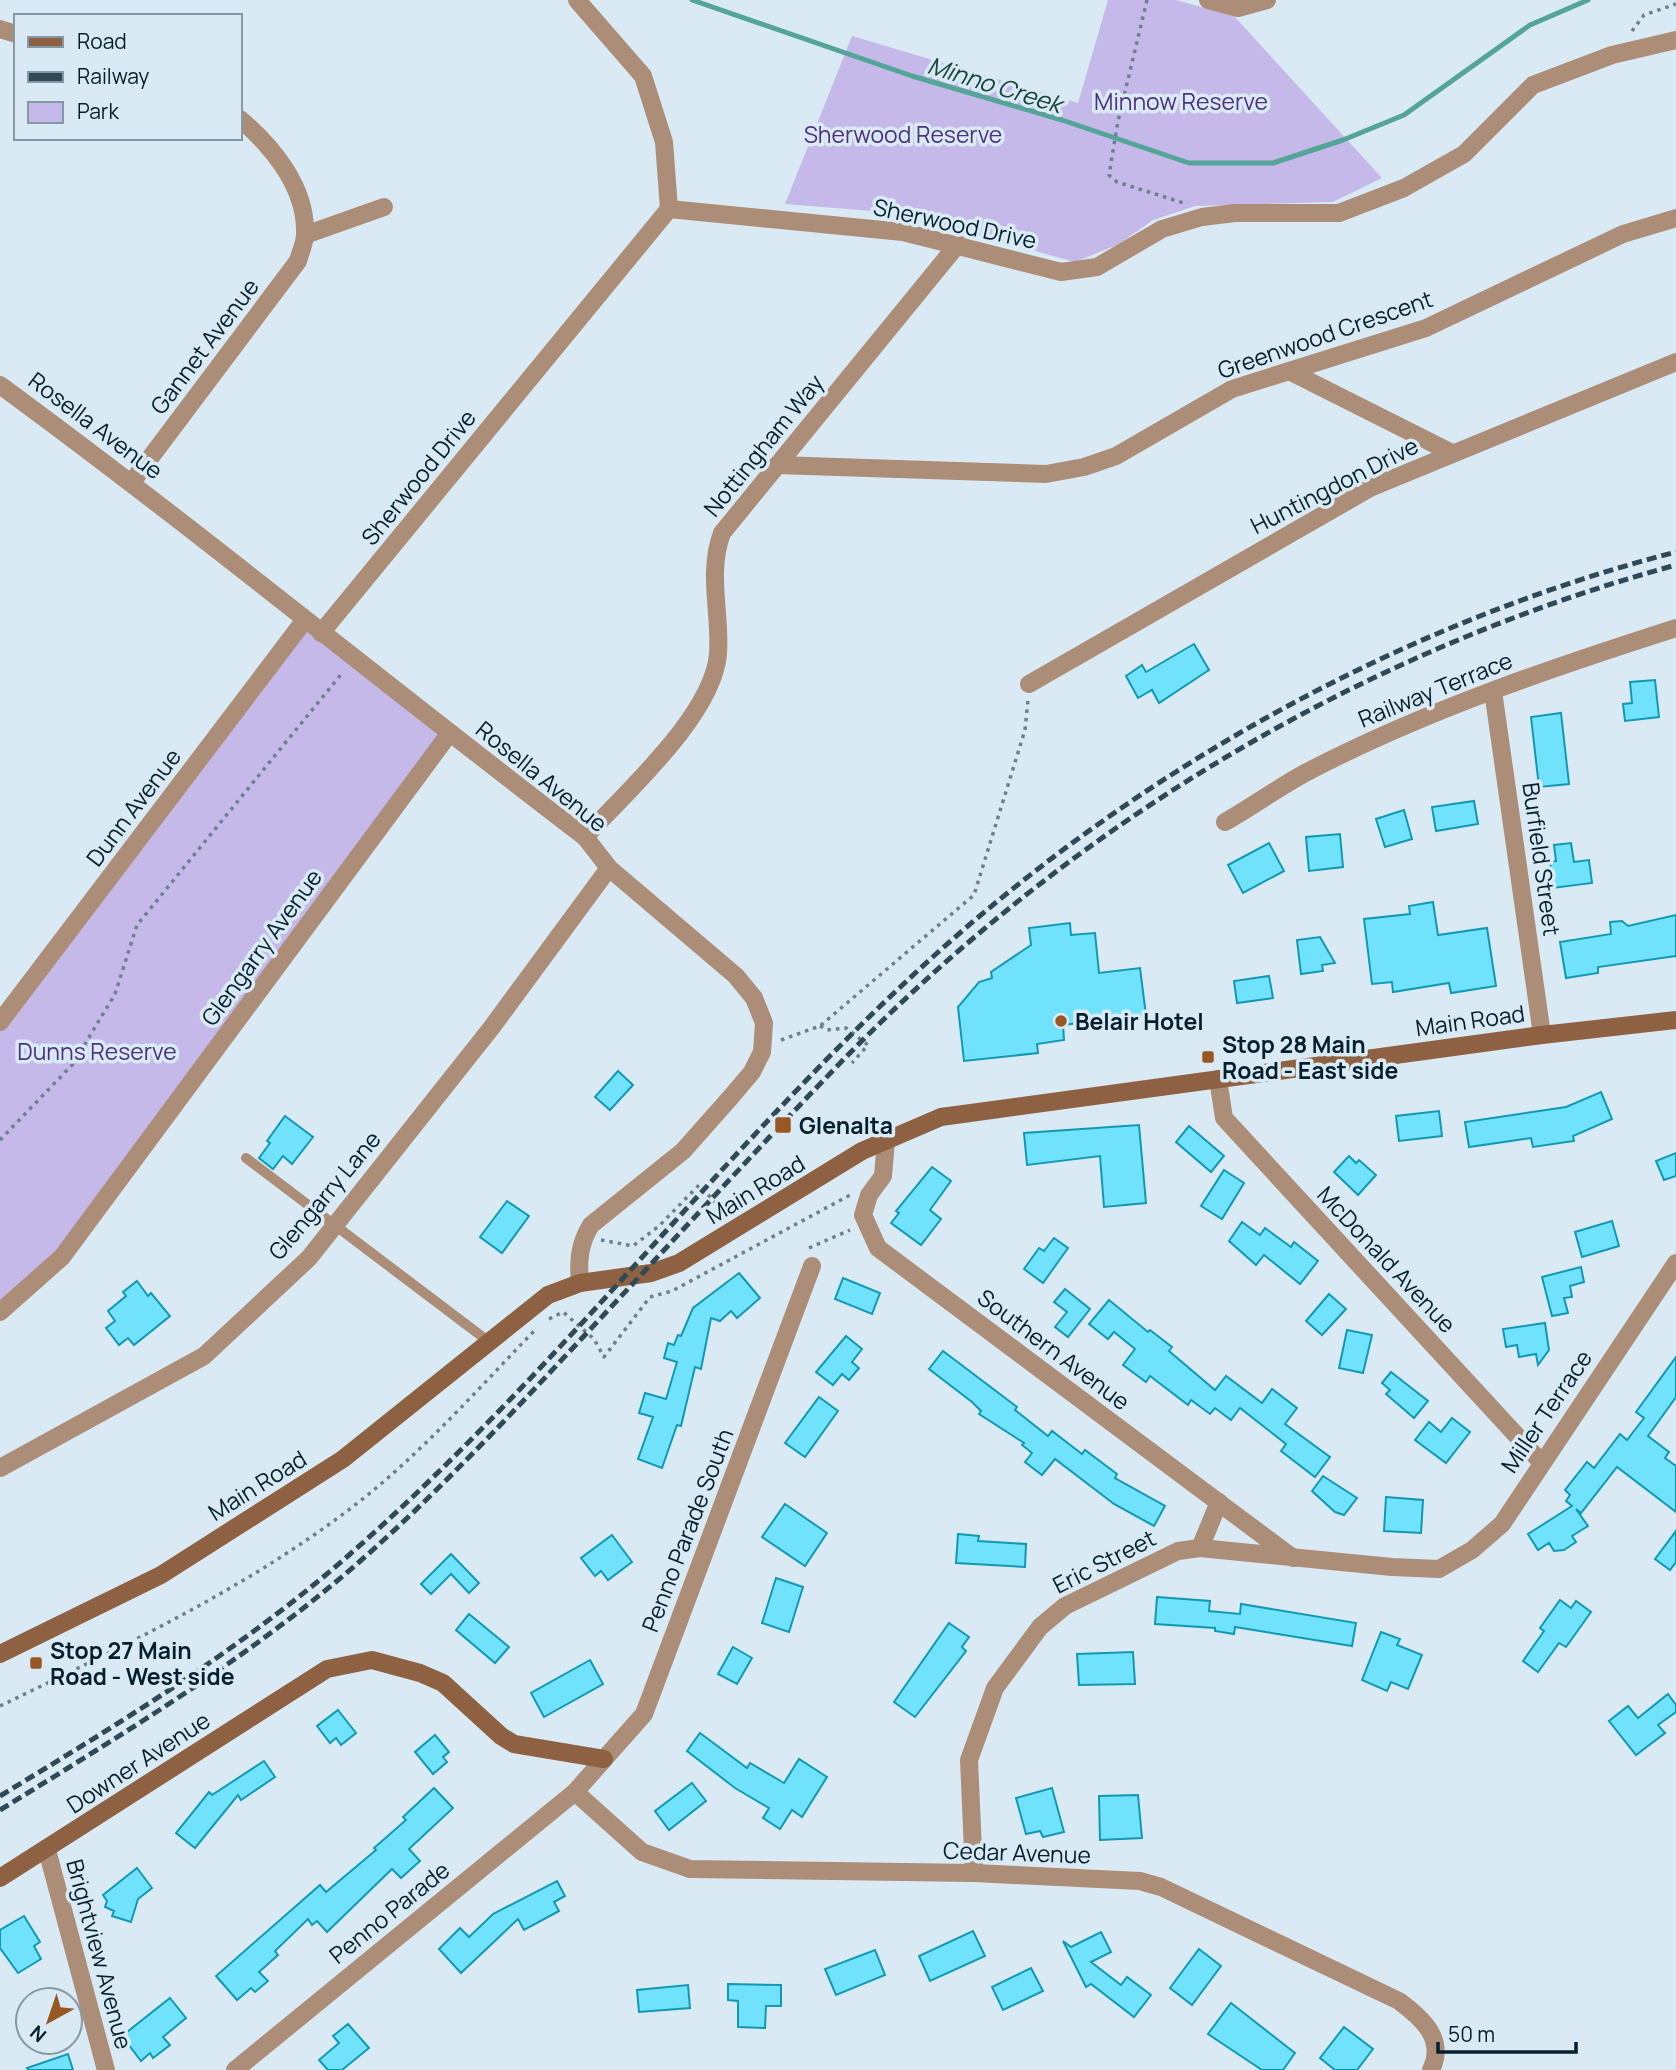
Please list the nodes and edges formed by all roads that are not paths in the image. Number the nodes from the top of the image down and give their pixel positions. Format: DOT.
graph roads {
  1 [pos="577,0"];
  2 [pos="1208,0"];
  3 [pos="1267,0"];
  4 [pos="1676,40"];
  5 [pos="242,120"];
  6 [pos="384,207"];
  7 [pos="669,209"];
  8 [pos="1676,218"];
  9 [pos="305,235"];
  10 [pos="958,244"];
  11 [pos="1676,362"];
  12 [pos="1291,372"];
  13 [pos="0,385"];
  14 [pos="1451,453"];
  15 [pos="778,465"];
  16 [pos="132,482"];
  17 [pos="304,621"];
  18 [pos="1676,628"];
  19 [pos="320,633"];
  20 [pos="1029,684"];
  21 [pos="1493,691"];
  22 [pos="449,734"];
  23 [pos="1226,822"];
  24 [pos="585,837"];
  25 [pos="609,868"];
  26 [pos="1676,1020"];
  27 [pos="0,1022"];
  28 [pos="1542,1035"];
  29 [pos="1218,1079"];
  30 [pos="886,1141"];
  31 [pos="246,1158"];
  32 [pos="335,1225"];
  33 [pos="1676,1263"];
  34 [pos="812,1266"];
  35 [pos="580,1283"];
  36 [pos="0,1312"];
  37 [pos="488,1341"];
  38 [pos="1541,1462"];
  39 [pos="0,1468"];
  40 [pos="1219,1502"];
  41 [pos="1200,1548"];
  42 [pos="1293,1558"];
  43 [pos="0,1654"];
  44 [pos="604,1759"];
  45 [pos="575,1792"];
  46 [pos="47,1850"];
  47 [pos="974,1873"];
  48 [pos="0,1878"];
  49 [pos="106,2070"];
  50 [pos="235,2070"];
  51 [pos="1431,2070"];
  1 -- 7 [label="street"];
  2 -- 3 [label="street"];
  4 -- 10 [label="street, Sherwood Drive"];
  5 -- 9 [label="street, Gannet Avenue"];
  6 -- 9 [label="street"];
  7 -- 10 [label="street, Sherwood Drive"];
  7 -- 19 [label="street, Sherwood Drive"];
  8 -- 12 [label="street, Greenwood Crescent"];
  9 -- 16 [label="street, Gannet Avenue"];
  10 -- 15 [label="street, Nottingham Way"];
  11 -- 14 [label="street, Huntingdon Drive"];
  12 -- 14 [label="street"];
  12 -- 15 [label="street, Greenwood Crescent"];
  13 -- 16 [label="street, Rosella Avenue"];
  14 -- 20 [label="street, Huntingdon Drive"];
  15 -- 24 [label="street, Nottingham Way"];
  16 -- 17 [label="street, Rosella Avenue"];
  17 -- 19 [label="street, Rosella Avenue"];
  17 -- 27 [label="street, Dunn Avenue"];
  18 -- 21 [label="street, Railway Terrace"];
  19 -- 22 [label="street, Rosella Avenue"];
  21 -- 23 [label="street, Railway Terrace"];
  21 -- 28 [label="street, Burfield Street"];
  22 -- 24 [label="street, Rosella Avenue"];
  22 -- 36 [label="street, Glengarry Avenue"];
  24 -- 25 [label="street, Rosella Avenue"];
  25 -- 32 [label="street, Glengarry Lane"];
  25 -- 35 [label="street, Rosella Avenue"];
  26 -- 28 [label="main road, Main Road"];
  28 -- 29 [label="main road, Main Road"];
  29 -- 30 [label="main road, Main Road"];
  29 -- 38 [label="street, McDonald Avenue"];
  30 -- 35 [label="main road, Main Road"];
  30 -- 40 [label="street, Southern Avenue"];
  31 -- 32 [label="lane"];
  32 -- 37 [label="lane"];
  32 -- 39 [label="street, Glengarry Lane"];
  33 -- 38 [label="street, Miller Terrace"];
  34 -- 44 [label="street, Penno Parade South"];
  35 -- 37 [label="main road, Main Road"];
  37 -- 43 [label="main road, Main Road"];
  38 -- 42 [label="street, Miller Terrace"];
  40 -- 41 [label="street"];
  40 -- 42 [label="street, Southern Avenue"];
  41 -- 42 [label="street"];
  41 -- 47 [label="street, Eric Street"];
  44 -- 45 [label="street, Penno Parade South"];
  44 -- 46 [label="main road, Downer Avenue"];
  45 -- 47 [label="street, Cedar Avenue"];
  45 -- 50 [label="street, Penno Parade"];
  46 -- 48 [label="main road, Downer Avenue"];
  46 -- 49 [label="street, Brightview Avenue"];
  47 -- 51 [label="street, Cedar Avenue"];
}
